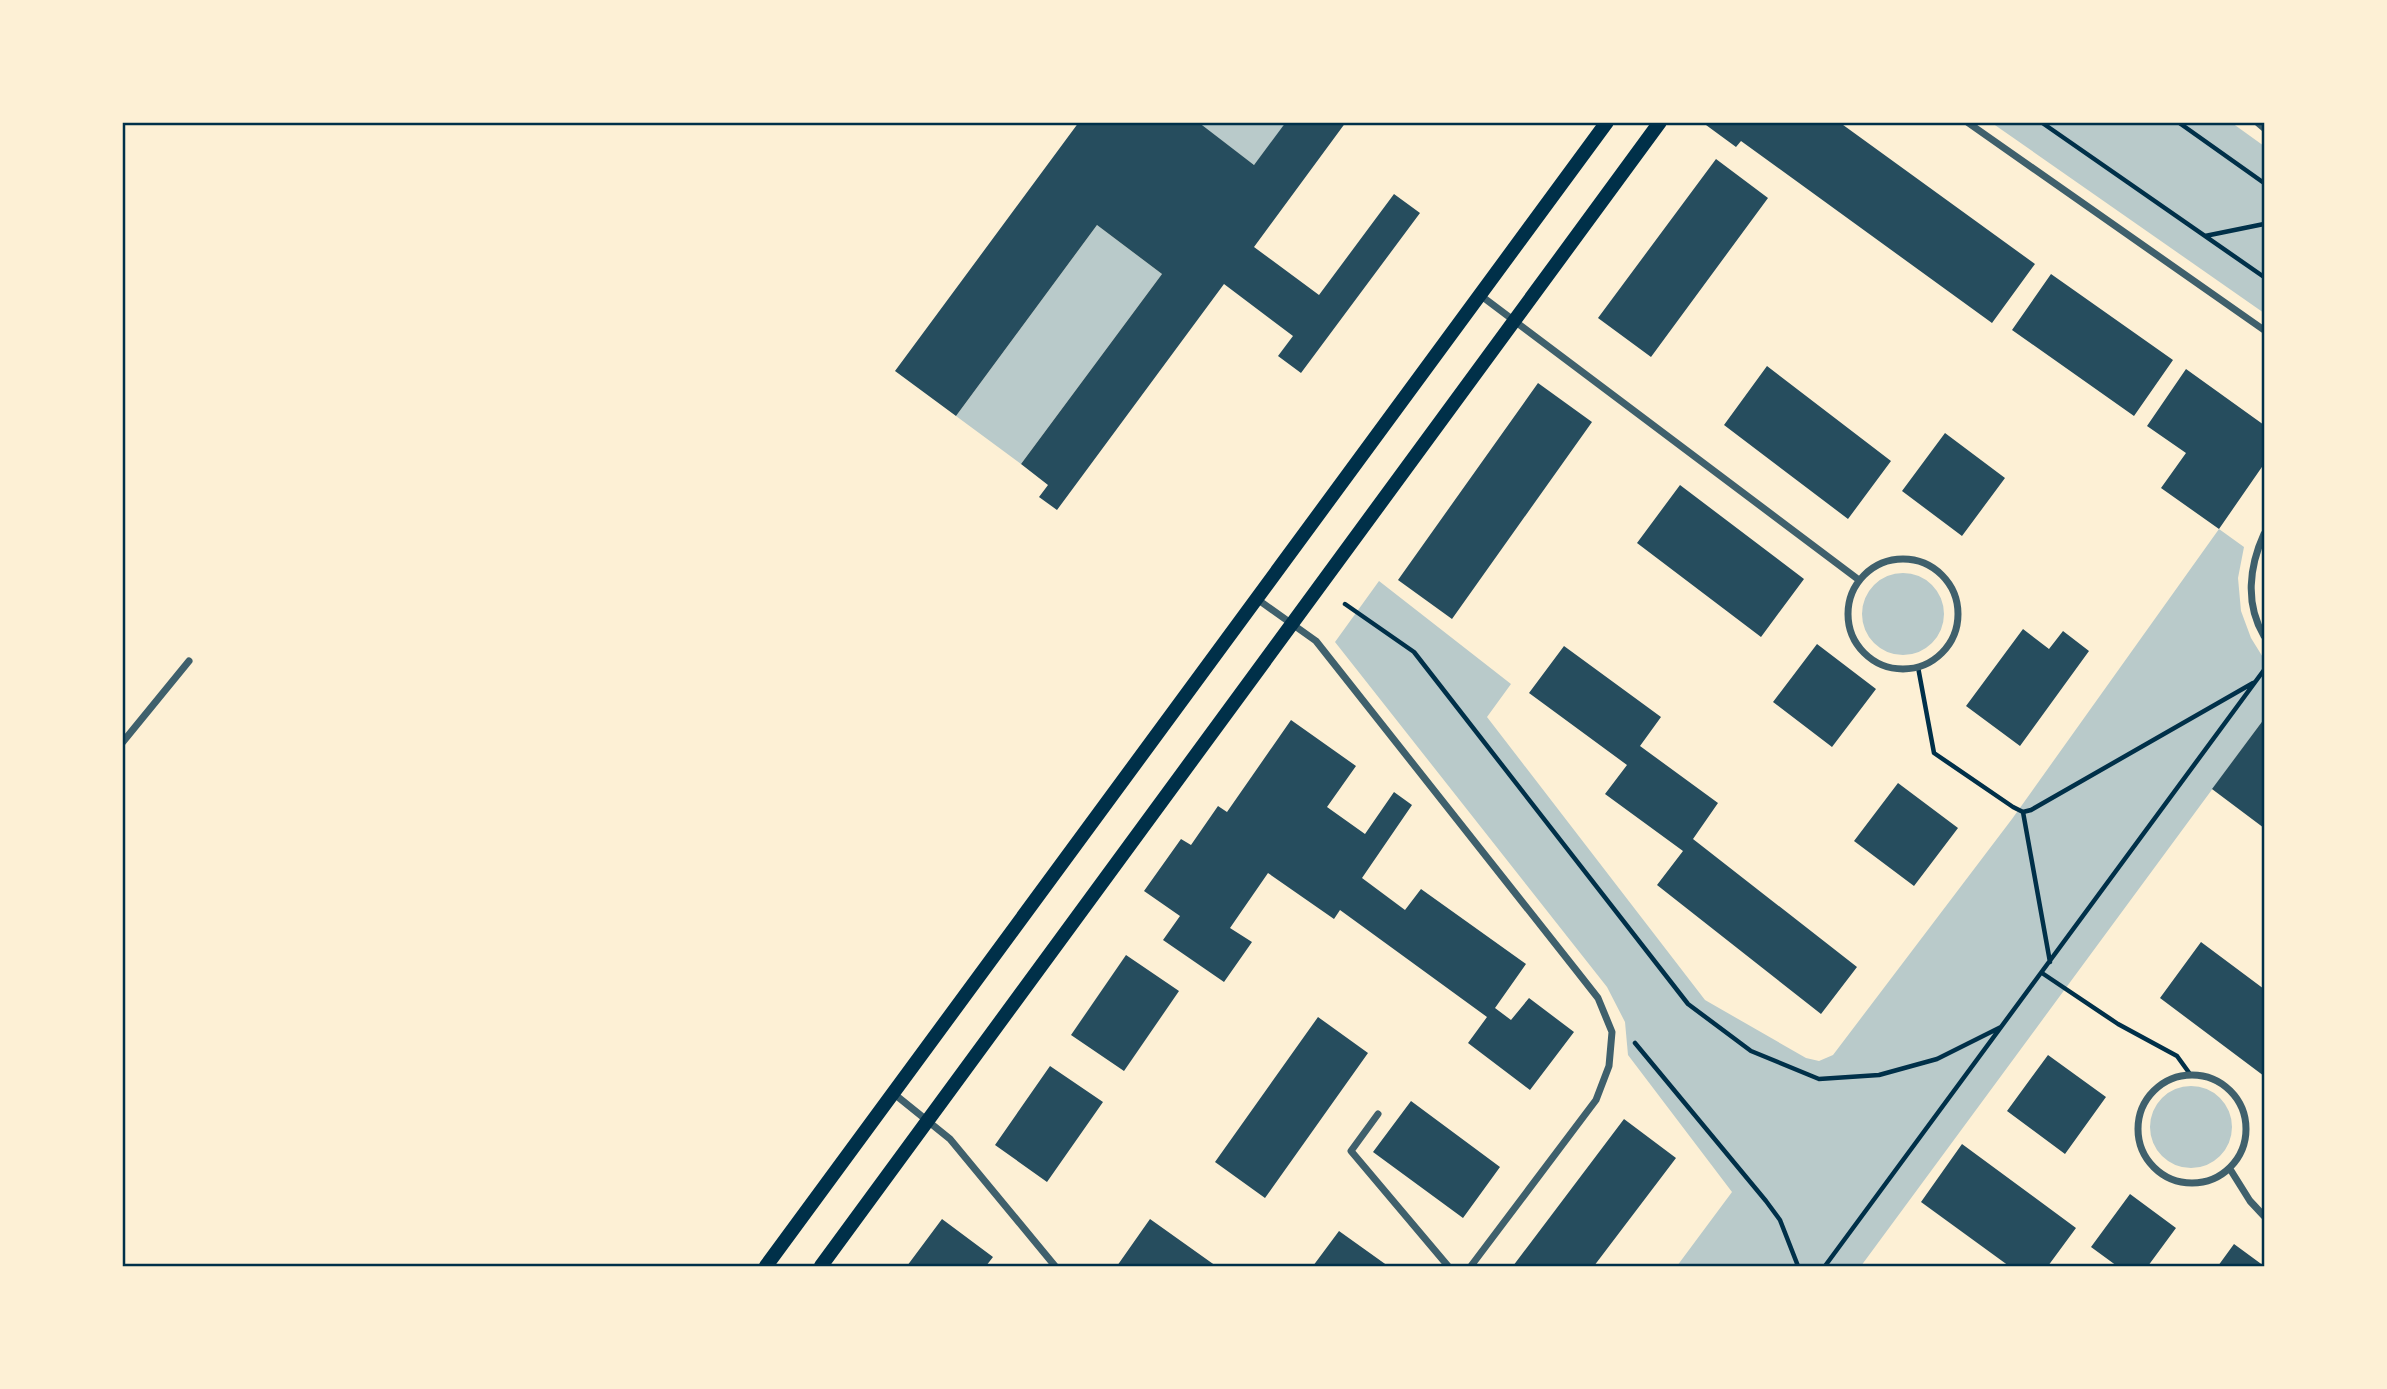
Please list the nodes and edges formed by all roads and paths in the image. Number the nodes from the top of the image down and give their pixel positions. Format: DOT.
graph roads {
  1 [pos="1607,122"];
  2 [pos="1660,122"];
  3 [pos="1967,122"];
  4 [pos="2041,122"];
  5 [pos="2178,122"];
  6 [pos="2257,122"];
  7 [pos="2264,128"];
  8 [pos="2264,183"];
  9 [pos="2264,224"];
  10 [pos="2204,237"];
  11 [pos="2264,277"];
  12 [pos="1480,295"];
  13 [pos="1514,321"];
  14 [pos="2264,330"];
  15 [pos="2264,534"];
  16 [pos="1859,580"];
  17 [pos="1257,599"];
  18 [pos="1345,604"];
  19 [pos="1292,624"];
  20 [pos="2264,636"];
  21 [pos="189,661"];
  22 [pos="1918,667"];
  23 [pos="2264,670"];
  24 [pos="2256,681"];
  25 [pos="122,743"];
  26 [pos="2024,812"];
  27 [pos="2050,962"];
  28 [pos="2042,973"];
  29 [pos="2001,1027"];
  30 [pos="1633,1041"];
  31 [pos="2190,1074"];
  32 [pos="894,1093"];
  33 [pos="1378,1114"];
  34 [pos="928,1121"];
  35 [pos="2230,1169"];
  36 [pos="2264,1216"];
  37 [pos="766,1266"];
  38 [pos="821,1266"];
  39 [pos="1055,1266"];
  40 [pos="1448,1266"];
  41 [pos="1471,1266"];
  42 [pos="1798,1266"];
  43 [pos="1825,1266"];
  1 -- 12 [label="main road"];
  2 -- 13 [label="main road"];
  3 -- 14 [label="street"];
  4 -- 10 [label="path"];
  5 -- 8 [label="path"];
  6 -- 7 [label="street"];
  9 -- 10 [label="path"];
  10 -- 11 [label="path"];
  12 -- 13 [label="street"];
  12 -- 17 [label="main road"];
  13 -- 16 [label="street"];
  13 -- 19 [label="main road"];
  15 -- 20 [label="street"];
  16 -- 22 [label="street"];
  16 -- 22 [label="street"];
  17 -- 19 [label="street"];
  17 -- 32 [label="main road"];
  18 -- 29 [label="path"];
  19 -- 34 [label="main road"];
  19 -- 41 [label="street"];
  21 -- 25 [label="street"];
  22 -- 26 [label="path"];
  23 -- 24 [label="path"];
  24 -- 26 [label="path"];
  24 -- 27 [label="path"];
  26 -- 27 [label="path"];
  27 -- 28 [label="path"];
  28 -- 29 [label="path"];
  28 -- 31 [label="path"];
  29 -- 43 [label="path"];
  30 -- 42 [label="path"];
  31 -- 35 [label="street"];
  31 -- 35 [label="street"];
  32 -- 34 [label="street"];
  32 -- 37 [label="main road"];
  33 -- 40 [label="street"];
  34 -- 38 [label="main road"];
  34 -- 39 [label="street"];
  35 -- 36 [label="street"];
}
